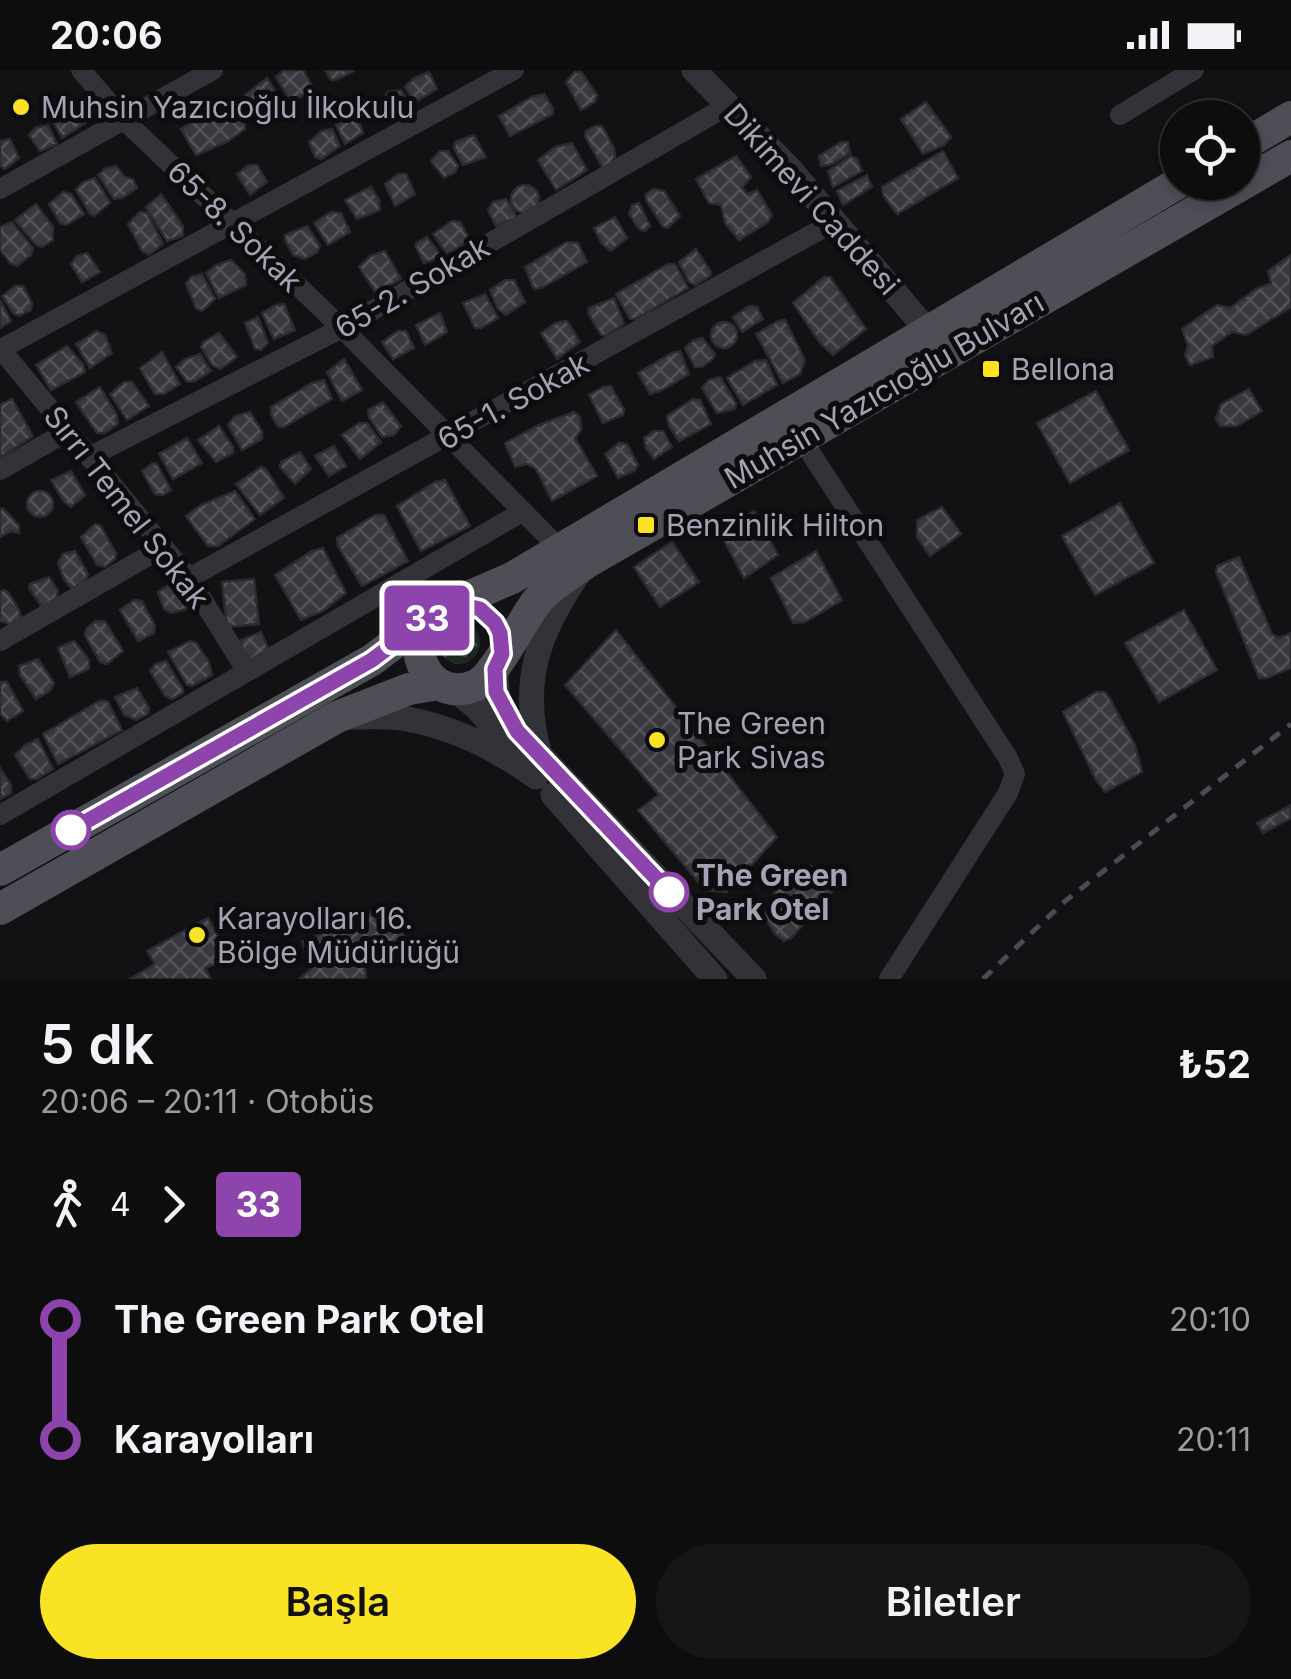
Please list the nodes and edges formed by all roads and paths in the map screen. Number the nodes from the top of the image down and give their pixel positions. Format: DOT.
graph roads {
  1 [pos="82,70"];
  2 [pos="213,70"];
  3 [pos="514,70"];
  4 [pos="694,70"];
  5 [pos="1194,70"];
  6 [pos="729,106"];
  7 [pos="1120,115"];
  8 [pos="1291,118"];
  9 [pos="123,119"];
  10 [pos="1260,136"];
  11 [pos="1291,156"];
  12 [pos="0,189"];
  13 [pos="1160,194"];
  14 [pos="836,221"];
  15 [pos="233,225"];
  16 [pos="342,328"];
  17 [pos="927,330"];
  18 [pos="0,348"];
  19 [pos="68,431"];
  20 [pos="448,437"];
  21 [pos="801,438"];
  22 [pos="89,457"];
  23 [pos="0,470"];
  24 [pos="522,512"];
  25 [pos="162,548"];
  26 [pos="573,556"];
  27 [pos="190,578"];
  28 [pos="439,611"];
  29 [pos="0,641"];
  30 [pos="498,661"];
  31 [pos="246,670"];
  32 [pos="447,686"];
  33 [pos="337,717"];
  34 [pos="539,768"];
  35 [pos="0,815"];
  36 [pos="0,870"];
  37 [pos="0,909"];
  38 [pos="715,979"];
  39 [pos="754,979"];
  40 [pos="889,979"];
  1 -- 9 [label="street, 65-8. Sokak"];
  2 -- 9 [label="street"];
  3 -- 15 [label="street"];
  4 -- 6 [label="street, Dikimevi Caddesi"];
  5 -- 7 [label="street"];
  6 -- 14 [label="street, Dikimevi Caddesi"];
  6 -- 16 [label="street, 65-2. Sokak"];
  8 -- 10 [label="main road"];
  9 -- 12 [label="street"];
  9 -- 15 [label="street, 65-8. Sokak"];
  11 -- 21 [label="main road, Muhsin Yazıcıoğlu Bulvarı"];
  13 -- 17 [label="main road, Muhsin Yazıcıoğlu Bulvarı"];
  14 -- 17 [label="street, Dikimevi Caddesi"];
  14 -- 20 [label="street, 65-1. Sokak"];
  15 -- 16 [label="street, 65-8. Sokak"];
  15 -- 18 [label="street"];
  16 -- 20 [label="street, 65-8. Sokak"];
  16 -- 22 [label="street, 65-2. Sokak"];
  17 -- 26 [label="main road, Muhsin Yazıcıoğlu Bulvarı"];
  18 -- 19 [label="street, Sırrı Temel Sokak"];
  19 -- 22 [label="street, Sırrı Temel Sokak"];
  19 -- 23 [label="street"];
  20 -- 24 [label="street, 65-8. Sokak"];
  20 -- 27 [label="street, 65-1. Sokak"];
  21 -- 26 [label="main road, Muhsin Yazıcıoğlu Bulvarı"];
  21 -- 40 [label="street"];
  22 -- 25 [label="street, Sırrı Temel Sokak"];
  24 -- 26 [label="street, 65-8. Sokak"];
  24 -- 31 [label="street"];
  25 -- 27 [label="street, Sırrı Temel Sokak"];
  25 -- 29 [label="street"];
  26 -- 28 [label="main road, Muhsin Yazıcıoğlu Bulvarı"];
  26 -- 30 [label="main road, Muhsin Yazıcıoğlu Bulvarı"];
  26 -- 34 [label="street"];
  27 -- 31 [label="street, Sırrı Temel Sokak"];
  28 -- 30 [label="main road"];
  28 -- 32 [label="main road"];
  28 -- 36 [label="main road, Muhsin Yazıcıoğlu Bulvarı"];
  30 -- 32 [label="main road, Muhsin Yazıcıoğlu Bulvarı"];
  30 -- 34 [label="street"];
  31 -- 35 [label="street"];
  32 -- 33 [label="main road, Muhsin Yazıcıoğlu Bulvarı"];
  32 -- 34 [label="street"];
  33 -- 34 [label="street"];
  33 -- 37 [label="main road, Muhsin Yazıcıoğlu Bulvarı"];
  34 -- 38 [label="street"];
  34 -- 39 [label="street"];
}
